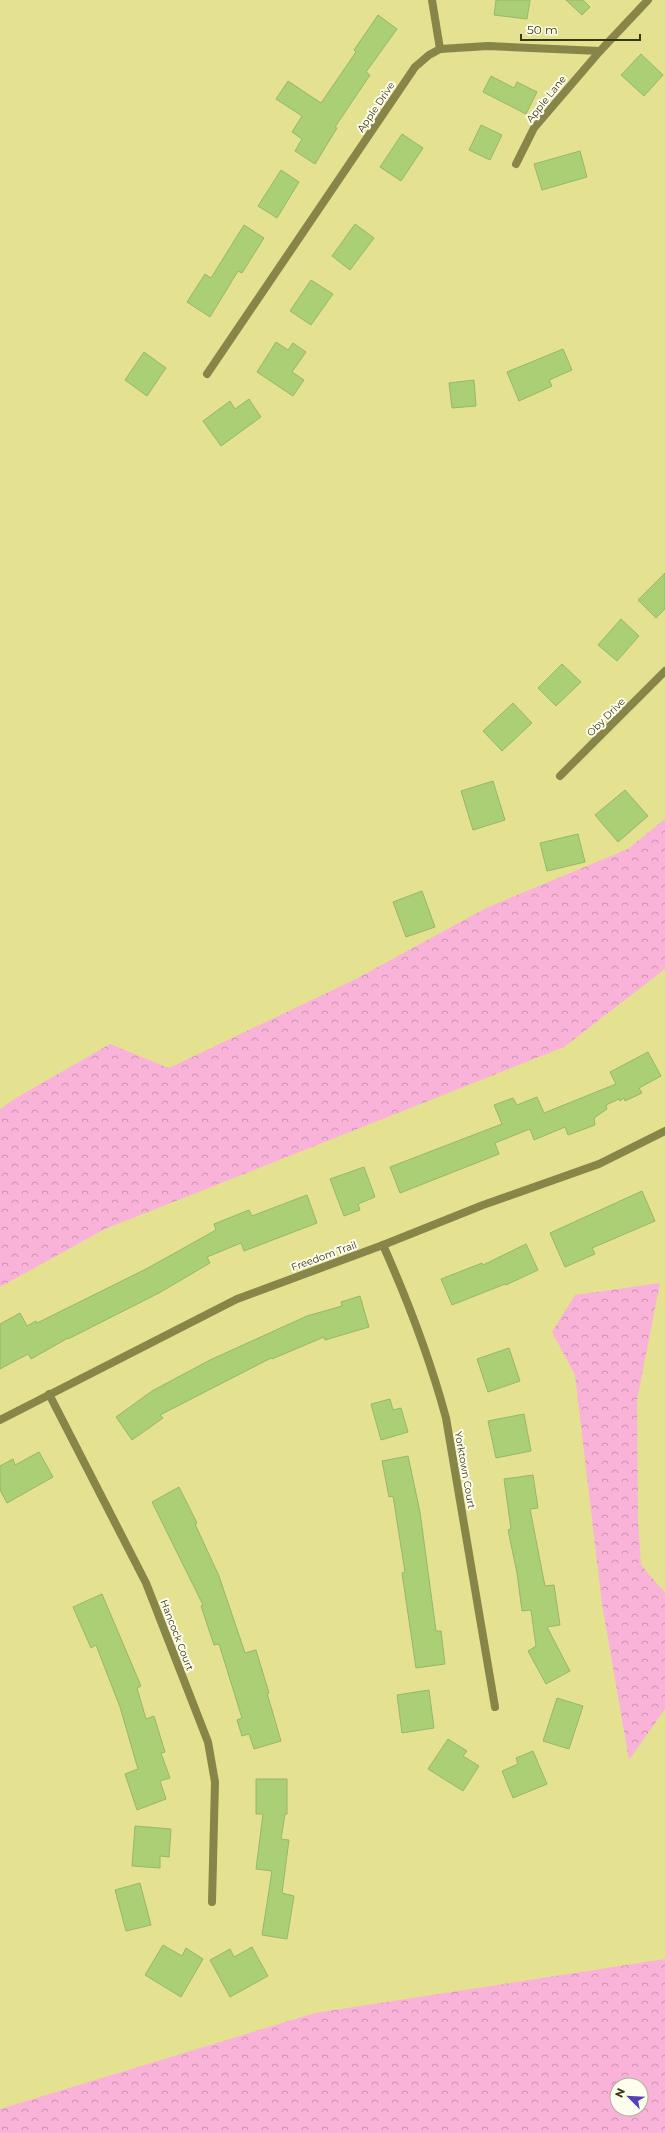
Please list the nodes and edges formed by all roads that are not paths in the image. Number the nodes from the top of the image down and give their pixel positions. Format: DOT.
graph roads {
  1 [pos="432,0"];
  2 [pos="648,0"];
  3 [pos="440,49"];
  4 [pos="600,52"];
  5 [pos="516,164"];
  6 [pos="207,374"];
  7 [pos="665,671"];
  8 [pos="560,776"];
  9 [pos="665,1131"];
  10 [pos="383,1245"];
  11 [pos="49,1394"];
  12 [pos="0,1420"];
  13 [pos="495,1707"];
  14 [pos="212,1902"];
  1 -- 3 [label="street"];
  2 -- 4 [label="street"];
  3 -- 4 [label="street, Apple Drive"];
  3 -- 6 [label="street, Apple Drive"];
  4 -- 5 [label="street, Apple Lane"];
  7 -- 8 [label="street, Oby Drive"];
  9 -- 10 [label="street, Freedom Trail"];
  10 -- 11 [label="street, Freedom Trail"];
  10 -- 13 [label="street, Yorktown Court"];
  11 -- 12 [label="street, Freedom Trail"];
  11 -- 14 [label="street, Hancock Court"];
}
